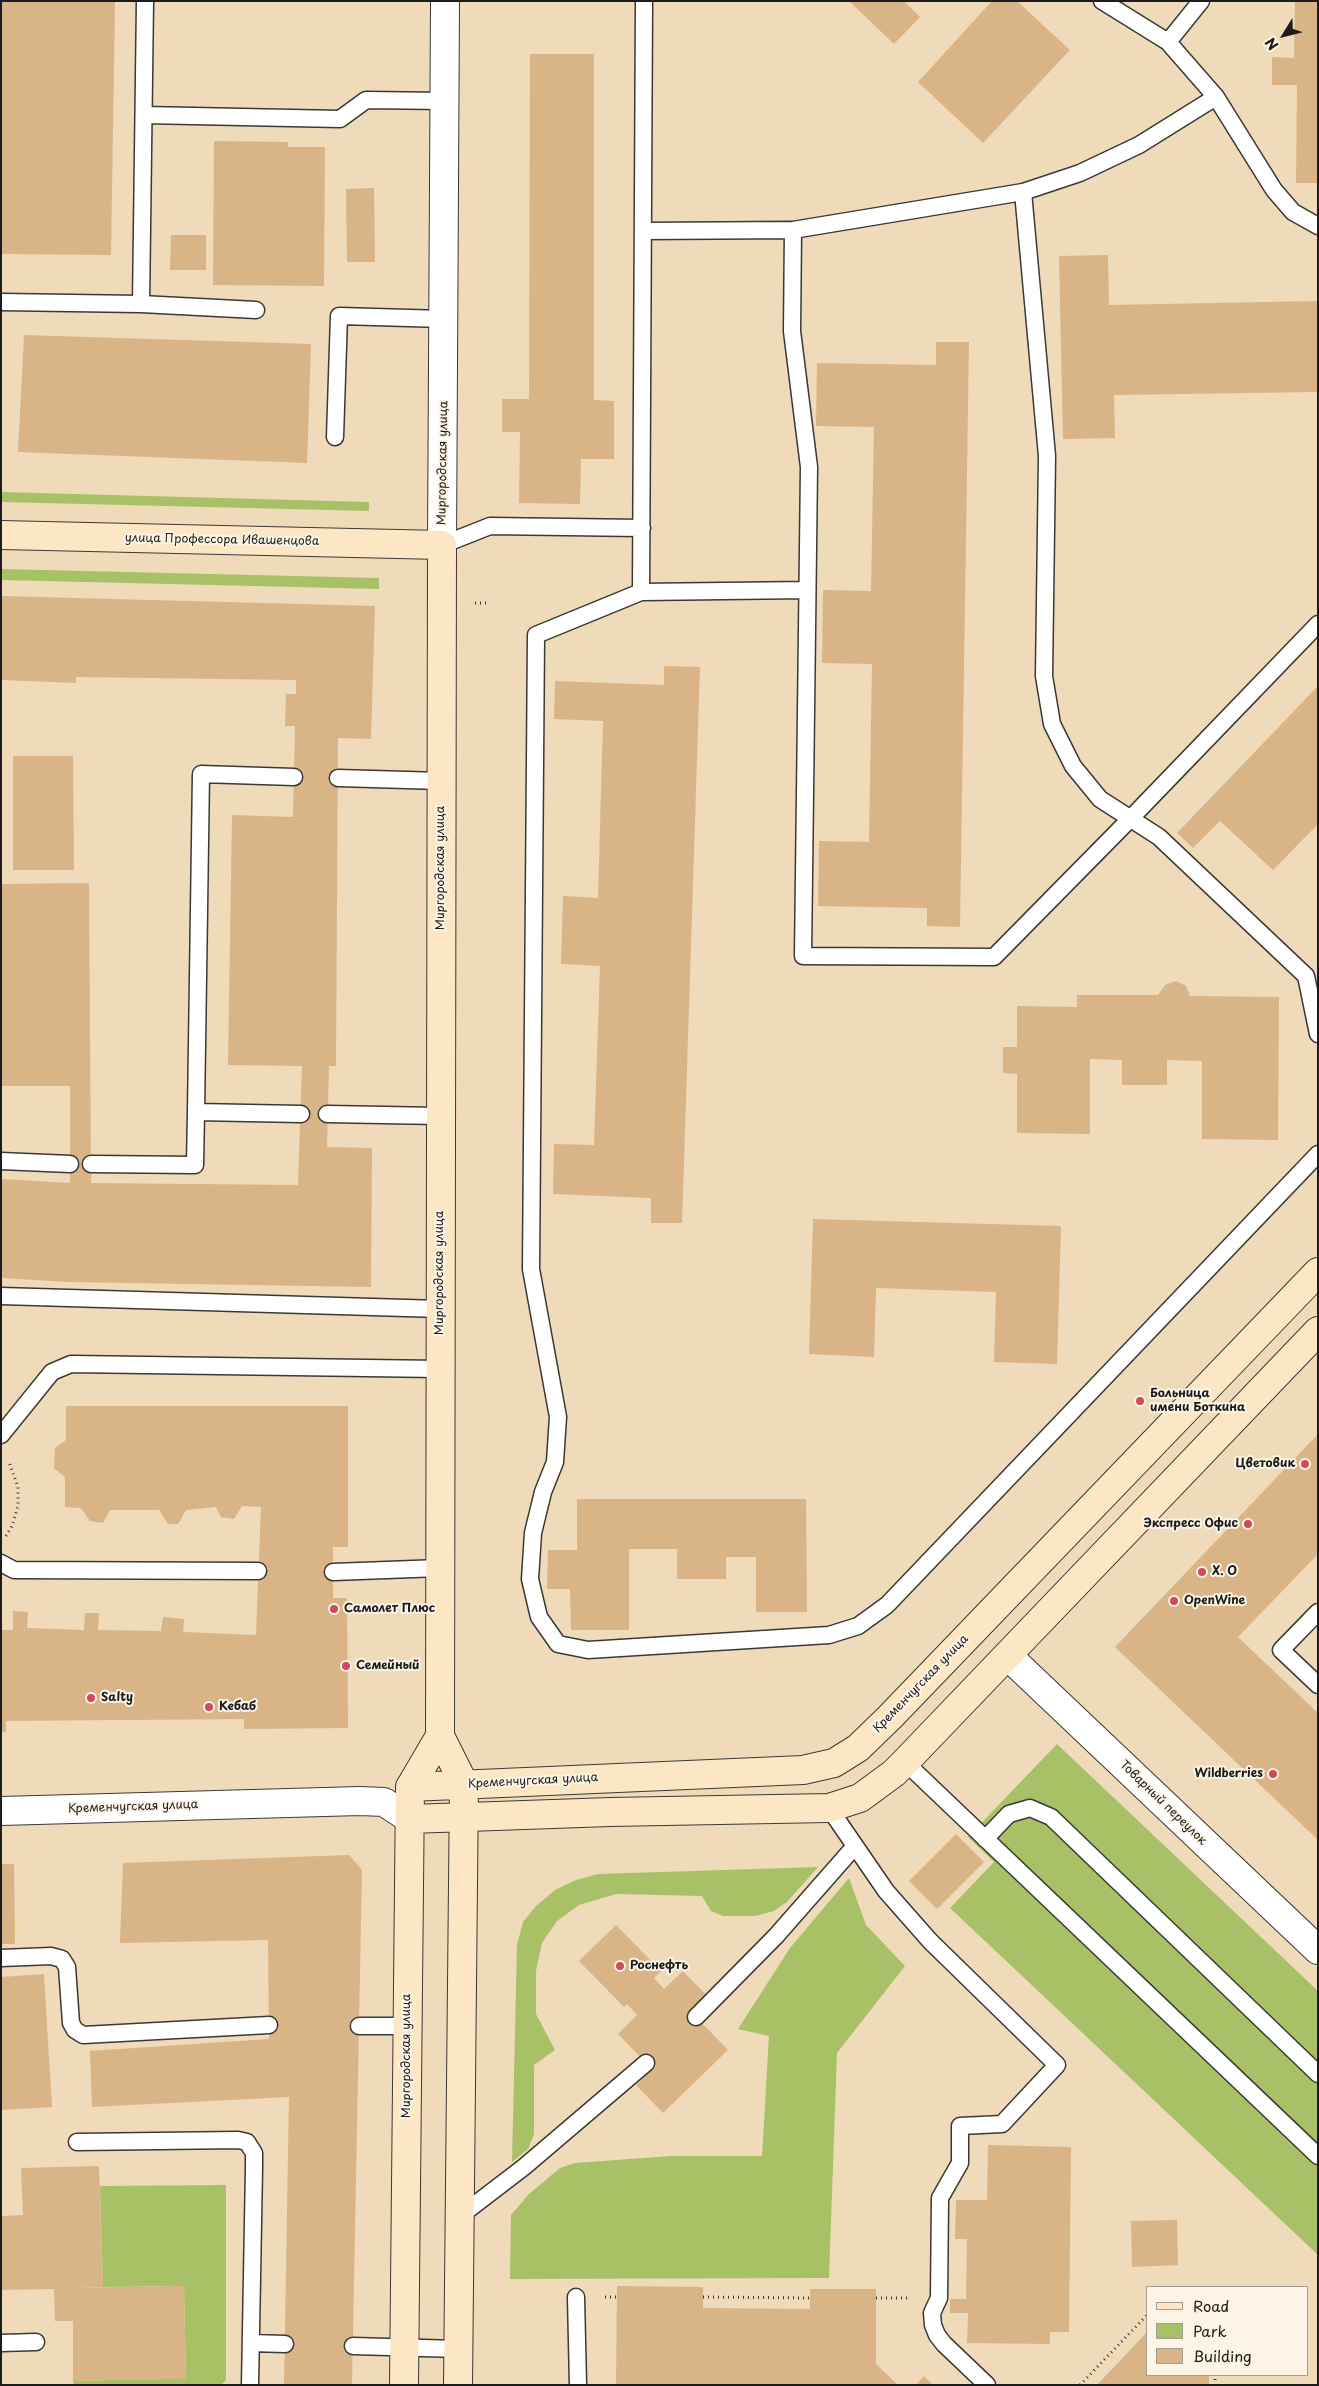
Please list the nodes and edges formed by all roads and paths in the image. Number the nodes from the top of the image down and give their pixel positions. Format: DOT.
graph roads {
  1 [pos="145,1"];
  2 [pos="445,1"];
  3 [pos="644,1"];
  4 [pos="1102,1"];
  5 [pos="1201,1"];
  6 [pos="1168,42"];
  7 [pos="1216,97"];
  8 [pos="445,101"];
  9 [pos="144,115"];
  10 [pos="1023,192"];
  11 [pos="1318,226"];
  12 [pos="793,230"];
  13 [pos="644,231"];
  14 [pos="1,302"];
  15 [pos="141,304"];
  16 [pos="256,310"];
  17 [pos="444,319"];
  18 [pos="335,437"];
  19 [pos="642,528"];
  20 [pos="1,535"];
  21 [pos="442,544"];
  22 [pos="807,590"];
  23 [pos="641,592"];
  24 [pos="1318,624"];
  25 [pos="294,776"];
  26 [pos="338,778"];
  27 [pos="441,781"];
  28 [pos="1131,818"];
  29 [pos="1318,1034"];
  30 [pos="196,1112"];
  31 [pos="301,1114"];
  32 [pos="327,1114"];
  33 [pos="440,1116"];
  34 [pos="1318,1154"];
  35 [pos="1,1161"];
  36 [pos="70,1164"];
  37 [pos="91,1164"];
  38 [pos="1314,1283"];
  39 [pos="1,1296"];
  40 [pos="440,1309"];
  41 [pos="1318,1331"];
  42 [pos="440,1369"];
  43 [pos="1,1435"];
  44 [pos="7,1459"];
  45 [pos="2,1542"];
  46 [pos="1,1563"];
  47 [pos="440,1568"];
  48 [pos="258,1572"];
  49 [pos="334,1572"];
  50 [pos="1318,1612"];
  51 [pos="1008,1656"];
  52 [pos="1318,1685"];
  53 [pos="440,1736"];
  54 [pos="905,1762"];
  55 [pos="464,1784"];
  56 [pos="410,1787"];
  57 [pos="384,1802"];
  58 [pos="829,1808"];
  59 [pos="1,1811"];
  60 [pos="464,1817"];
  61 [pos="410,1819"];
  62 [pos="985,1839"];
  63 [pos="855,1846"];
  64 [pos="1318,1950"];
  65 [pos="1,1958"];
  66 [pos="696,2017"];
  67 [pos="269,2025"];
  68 [pos="359,2026"];
  69 [pos="407,2026"];
  70 [pos="646,2063"];
  71 [pos="1318,2074"];
  72 [pos="77,2142"];
  73 [pos="1318,2156"];
  74 [pos="460,2216"];
  75 [pos="576,2297"];
  76 [pos="703,2297"];
  77 [pos="810,2298"];
  78 [pos="1146,2316"];
  79 [pos="36,2342"];
  80 [pos="1,2343"];
  81 [pos="251,2344"];
  82 [pos="285,2344"];
  83 [pos="353,2346"];
  84 [pos="404,2347"];
  85 [pos="458,2349"];
  86 [pos="250,2385"];
  87 [pos="404,2385"];
  88 [pos="458,2385"];
  89 [pos="578,2385"];
  90 [pos="988,2385"];
  91 [pos="1080,2385"];
  1 -- 9 [label="lane"];
  2 -- 8 [label="street, Миргородская улица"];
  3 -- 13 [label="lane"];
  4 -- 6 [label="lane"];
  5 -- 6 [label="lane"];
  6 -- 7 [label="lane"];
  7 -- 10 [label="lane"];
  7 -- 11 [label="lane"];
  8 -- 9 [label="lane"];
  8 -- 17 [label="street, Миргородская улица"];
  9 -- 15 [label="lane"];
  10 -- 12 [label="lane"];
  10 -- 28 [label="lane"];
  12 -- 13 [label="lane"];
  12 -- 22 [label="lane"];
  13 -- 19 [label="lane"];
  14 -- 15 [label="lane"];
  15 -- 16 [label="lane"];
  17 -- 18 [label="lane"];
  17 -- 21 [label="street, Миргородская улица"];
  19 -- 21 [label="lane"];
  19 -- 23 [label="lane"];
  20 -- 21 [label="street, улица Профессора Ивашенцова"];
  21 -- 27 [label="street, Миргородская улица"];
  22 -- 23 [label="lane"];
  22 -- 28 [label="lane"];
  23 -- 34 [label="lane"];
  24 -- 28 [label="lane"];
  25 -- 30 [label="lane"];
  26 -- 27 [label="lane"];
  27 -- 33 [label="street, Миргородская улица"];
  28 -- 29 [label="lane"];
  30 -- 31 [label="lane"];
  30 -- 37 [label="lane"];
  32 -- 33 [label="lane"];
  33 -- 40 [label="street, Миргородская улица"];
  35 -- 36 [label="lane"];
  38 -- 55 [label="street, Кременчугская улица"];
  39 -- 40 [label="lane"];
  40 -- 42 [label="street, Миргородская улица"];
  41 -- 51 [label="street"];
  42 -- 43 [label="lane"];
  42 -- 47 [label="street, Миргородская улица"];
  44 -- 45 [label="path"];
  46 -- 48 [label="lane"];
  47 -- 49 [label="lane"];
  47 -- 53 [label="street, Миргородская улица"];
  50 -- 52 [label="lane"];
  51 -- 54 [label="street"];
  51 -- 64 [label="street, Товарный переулок"];
  53 -- 55 [label="street, Миргородская улица"];
  53 -- 56 [label="street"];
  54 -- 58 [label="street"];
  54 -- 62 [label="lane"];
  55 -- 56 [label="street, Кременчугская улица"];
  55 -- 60 [label="street, Миргородская улица"];
  56 -- 57 [label="street, Кременчугская улица"];
  56 -- 61 [label="street, Миргородская улица"];
  57 -- 59 [label="street, Кременчугская улица"];
  57 -- 61 [label="street"];
  58 -- 60 [label="street"];
  58 -- 63 [label="lane"];
  60 -- 61 [label="street"];
  60 -- 74 [label="street, Миргородская улица"];
  61 -- 69 [label="street, Миргородская улица"];
  62 -- 71 [label="lane"];
  62 -- 73 [label="lane"];
  63 -- 66 [label="lane"];
  63 -- 90 [label="lane"];
  65 -- 67 [label="lane"];
  68 -- 69 [label="lane"];
  69 -- 84 [label="street, Миргородская улица"];
  70 -- 74 [label="lane"];
  72 -- 81 [label="lane"];
  74 -- 85 [label="street, Миргородская улица"];
  75 -- 89 [label="lane"];
  76 -- 77 [label="path"];
  78 -- 91 [label="path"];
  79 -- 80 [label="lane"];
  81 -- 82 [label="lane"];
  81 -- 86 [label="lane"];
  83 -- 84 [label="lane"];
  84 -- 85 [label="lane"];
  84 -- 87 [label="street, Миргородская улица"];
  85 -- 88 [label="street, Миргородская улица"];
}
